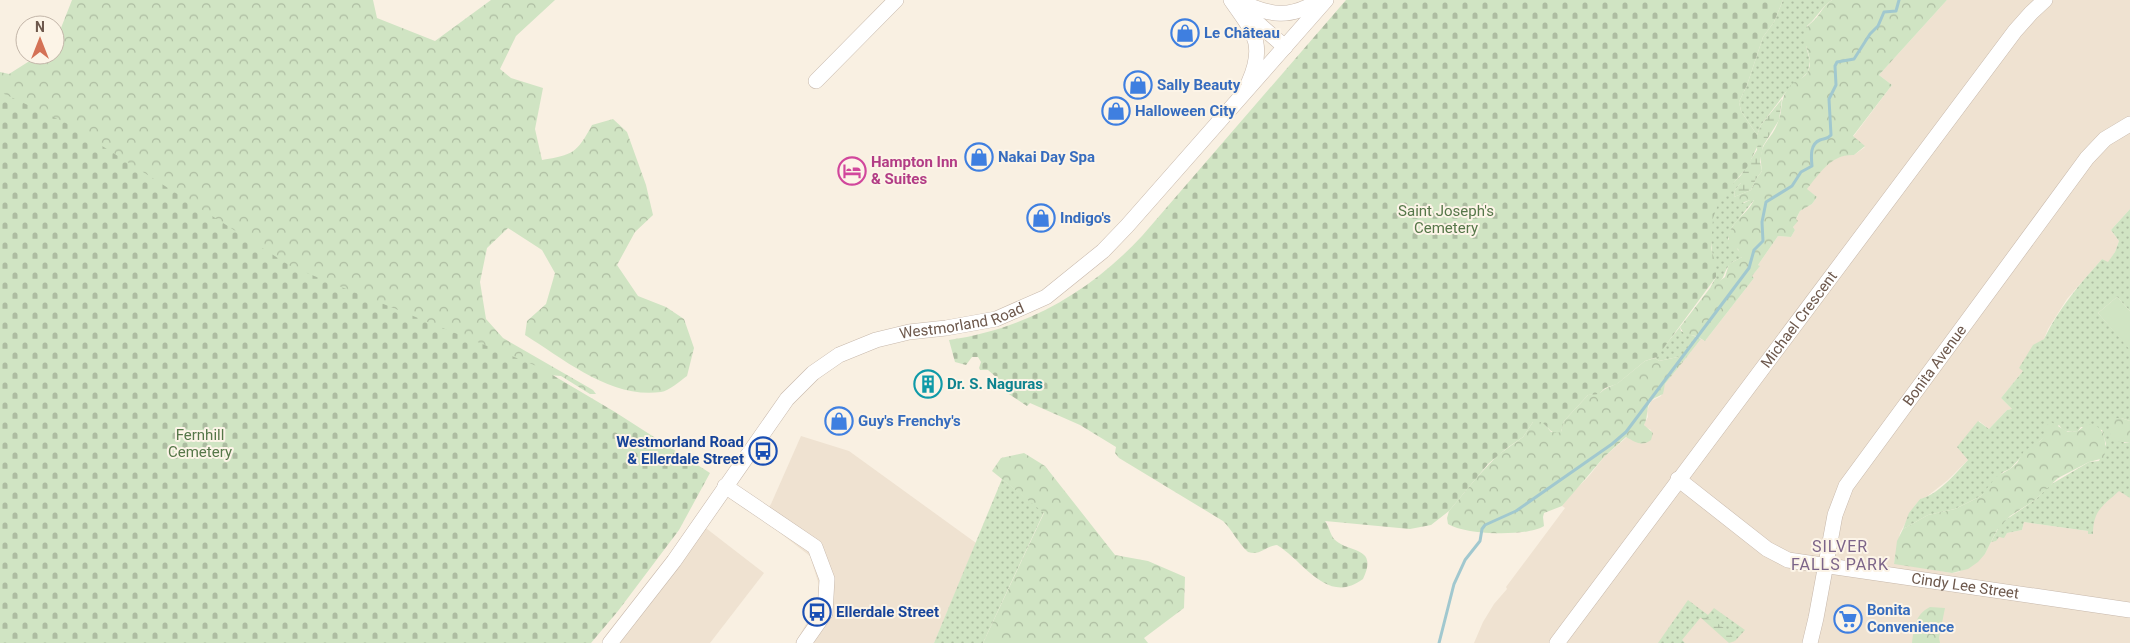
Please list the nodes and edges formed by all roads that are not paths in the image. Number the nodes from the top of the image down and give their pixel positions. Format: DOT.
graph roads {
  1 [pos="896,0"];
  2 [pos="1232,0"];
  3 [pos="1320,0"];
  4 [pos="1326,0"];
  5 [pos="2045,0"];
  6 [pos="1285,48"];
  7 [pos="816,81"];
  8 [pos="1245,93"];
  9 [pos="2130,124"];
  10 [pos="1678,479"];
  11 [pos="725,486"];
  12 [pos="1825,566"];
  13 [pos="2130,610"];
  14 [pos="610,643"];
  15 [pos="804,643"];
  16 [pos="1557,643"];
  17 [pos="1810,643"];
  1 -- 7 [label="street"];
  2 -- 3 [label="street"];
  2 -- 6 [label="street"];
  2 -- 8 [label="street"];
  4 -- 6 [label="street, Westmorland Road"];
  5 -- 10 [label="street, Michael Crescent"];
  6 -- 8 [label="street, Westmorland Road"];
  8 -- 11 [label="street, Westmorland Road"];
  9 -- 12 [label="street, Bonita Avenue"];
  10 -- 12 [label="street, Cindy Lee Street"];
  10 -- 16 [label="street, Michael Crescent"];
  11 -- 14 [label="street, Westmorland Road"];
  11 -- 15 [label="street"];
  12 -- 13 [label="street, Cindy Lee Street"];
  12 -- 17 [label="street, Bonita Avenue"];
}
